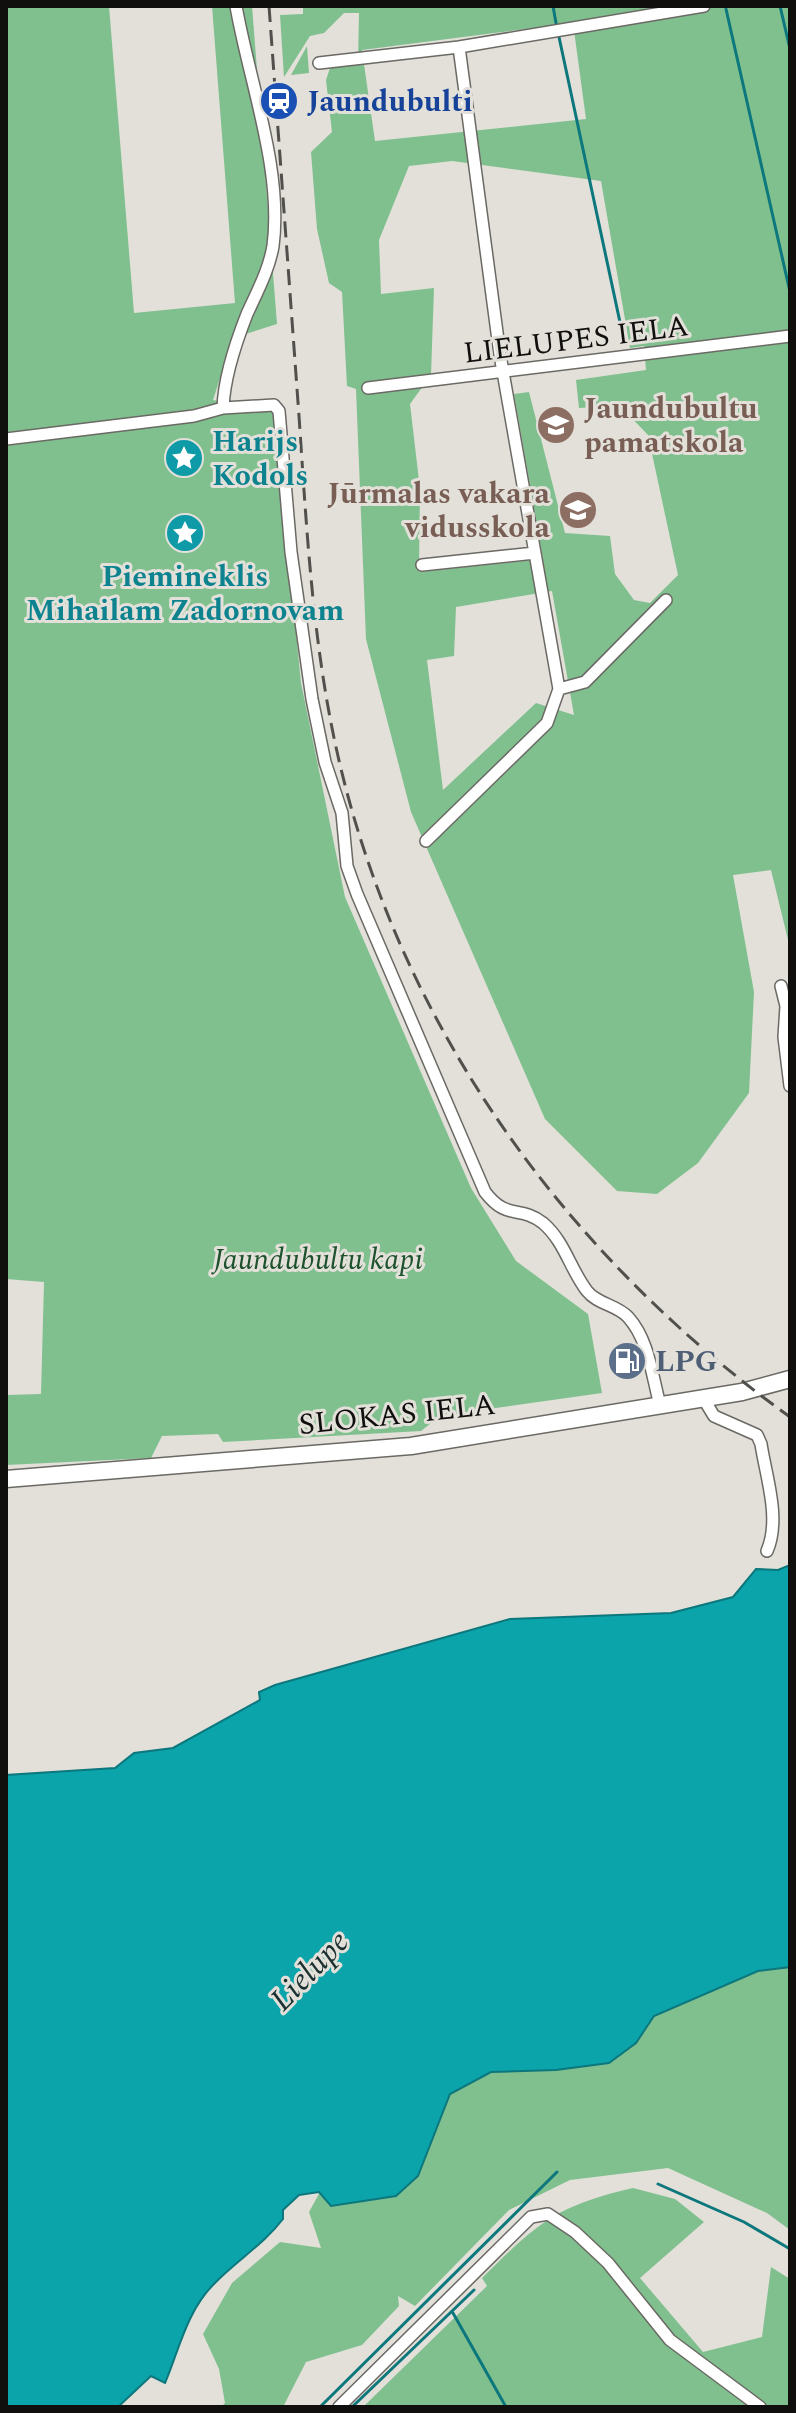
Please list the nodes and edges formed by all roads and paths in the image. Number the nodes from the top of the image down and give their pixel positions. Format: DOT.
graph roads {
  1 [pos="236,6"];
  2 [pos="704,6"];
  3 [pos="459,47"];
  4 [pos="319,63"];
  5 [pos="790,336"];
  6 [pos="503,371"];
  7 [pos="368,388"];
  8 [pos="223,408"];
  9 [pos="6,439"];
  10 [pos="535,553"];
  11 [pos="422,565"];
  12 [pos="666,600"];
  13 [pos="559,689"];
  14 [pos="426,841"];
  15 [pos="781,986"];
  16 [pos="790,1086"];
  17 [pos="790,1379"];
  18 [pos="703,1398"];
  19 [pos="660,1405"];
  20 [pos="6,1479"];
  21 [pos="767,1551"];
  22 [pos="339,2407"];
  23 [pos="760,2407"];
  1 -- 8 [label="street"];
  2 -- 3 [label="street"];
  3 -- 4 [label="street"];
  3 -- 6 [label="street"];
  5 -- 6 [label="street, LIELUPES IELA"];
  6 -- 7 [label="street, LIELUPES IELA"];
  6 -- 10 [label="street"];
  8 -- 9 [label="street"];
  8 -- 19 [label="street"];
  10 -- 11 [label="street"];
  10 -- 13 [label="street"];
  12 -- 13 [label="street"];
  13 -- 14 [label="street"];
  15 -- 16 [label="street"];
  17 -- 18 [label="main road, SLOKAS IELA"];
  18 -- 19 [label="main road, SLOKAS IELA"];
  18 -- 21 [label="street"];
  19 -- 20 [label="main road, SLOKAS IELA"];
  22 -- 23 [label="street"];
}
